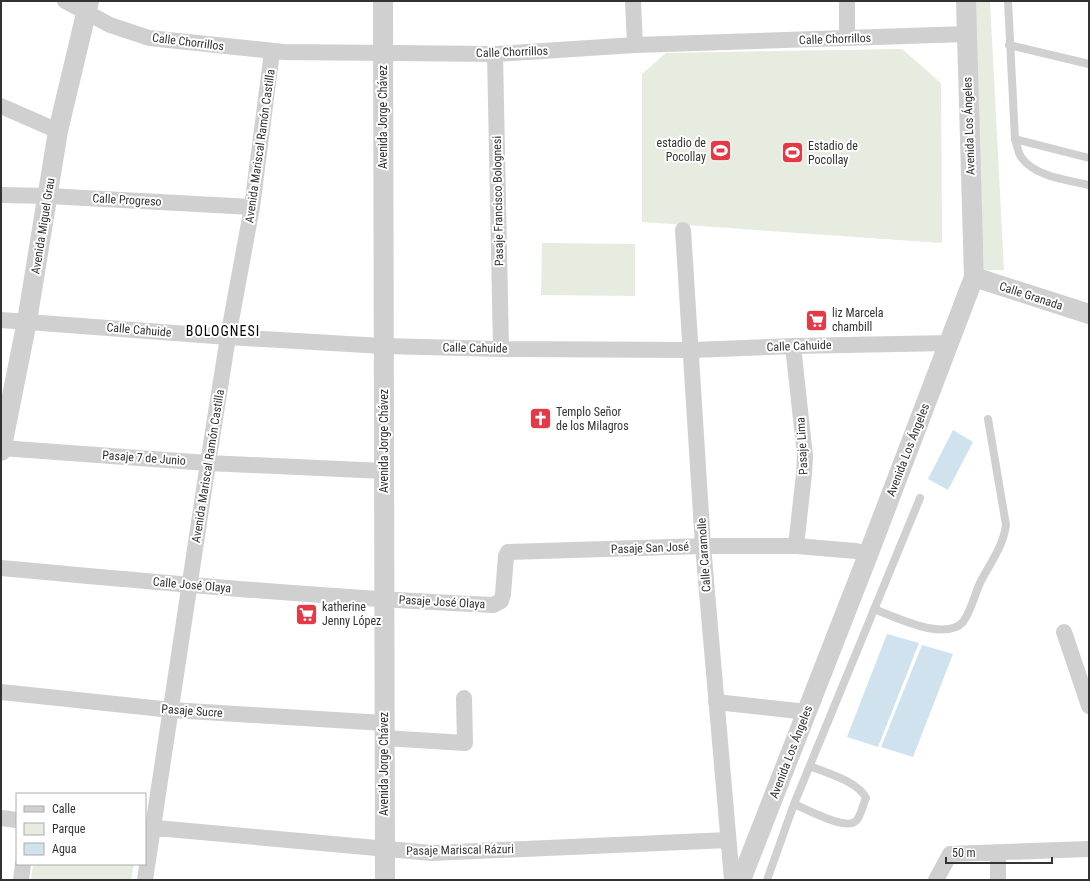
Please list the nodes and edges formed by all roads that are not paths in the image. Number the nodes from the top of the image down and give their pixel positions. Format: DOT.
graph roads {
  1 [pos="65,1"];
  2 [pos="383,1"];
  3 [pos="634,1"];
  4 [pos="847,1"];
  5 [pos="966,1"];
  6 [pos="1008,1"];
  7 [pos="88,6"];
  8 [pos="967,34"];
  9 [pos="847,38"];
  10 [pos="635,45"];
  11 [pos="1010,46"];
  12 [pos="272,52"];
  13 [pos="383,54"];
  14 [pos="495,54"];
  15 [pos="1089,64"];
  16 [pos="1,106"];
  17 [pos="58,131"];
  18 [pos="1015,139"];
  19 [pos="1089,158"];
  20 [pos="1089,185"];
  21 [pos="1,195"];
  22 [pos="48,196"];
  23 [pos="252,207"];
  24 [pos="683,230"];
  25 [pos="974,277"];
  26 [pos="1089,314"];
  27 [pos="1,320"];
  28 [pos="26,321"];
  29 [pos="228,337"];
  30 [pos="949,343"];
  31 [pos="383,346"];
  32 [pos="793,346"];
  33 [pos="501,349"];
  34 [pos="692,350"];
  35 [pos="988,419"];
  36 [pos="1,449"];
  37 [pos="208,463"];
  38 [pos="384,472"];
  39 [pos="920,498"];
  40 [pos="703,546"];
  41 [pos="796,546"];
  42 [pos="868,555"];
  43 [pos="506,556"];
  44 [pos="1,568"];
  45 [pos="191,585"];
  46 [pos="384,600"];
  47 [pos="874,609"];
  48 [pos="1064,632"];
  49 [pos="1,692"];
  50 [pos="464,698"];
  51 [pos="716,702"];
  52 [pos="1089,706"];
  53 [pos="172,710"];
  54 [pos="807,712"];
  55 [pos="384,731"];
  56 [pos="810,766"];
  57 [pos="794,804"];
  58 [pos="1,818"];
  59 [pos="16,820"];
  60 [pos="149,827"];
  61 [pos="728,840"];
  62 [pos="385,850"];
  63 [pos="1089,850"];
  64 [pos="998,854"];
  65 [pos="23,865"];
  66 [pos="21,880"];
  67 [pos="146,880"];
  68 [pos="385,880"];
  69 [pos="732,880"];
  70 [pos="741,880"];
  71 [pos="767,880"];
  72 [pos="936,880"];
  73 [pos="998,880"];
  1 -- 7 [label="street, Calle Chorrillos"];
  2 -- 13 [label="street, Avenida Jorge Chávez"];
  3 -- 10 [label="street"];
  4 -- 9 [label="street"];
  5 -- 8 [label="street, Avenida Los Ángeles"];
  6 -- 11 [label="lane"];
  7 -- 12 [label="street, Calle Chorrillos"];
  7 -- 17 [label="street, Avenida Miguel Grau"];
  8 -- 9 [label="street, Calle Chorrillos"];
  8 -- 25 [label="street, Avenida Los Ángeles"];
  9 -- 10 [label="street, Calle Chorrillos"];
  10 -- 14 [label="street, Calle Chorrillos"];
  11 -- 15 [label="lane"];
  11 -- 18 [label="lane"];
  12 -- 13 [label="street, Calle Chorrillos"];
  12 -- 23 [label="street, Avenida Mariscal Ramón Castilla"];
  13 -- 14 [label="street, Calle Chorrillos"];
  13 -- 31 [label="street, Avenida Jorge Chávez"];
  14 -- 33 [label="street, Pasaje Francisco Bolognesi"];
  16 -- 17 [label="street"];
  17 -- 22 [label="street, Avenida Miguel Grau"];
  18 -- 19 [label="lane"];
  18 -- 20 [label="lane"];
  21 -- 22 [label="street, Calle Progreso"];
  22 -- 23 [label="street, Calle Progreso"];
  22 -- 28 [label="street, Avenida Miguel Grau"];
  23 -- 29 [label="street, Avenida Mariscal Ramón Castilla"];
  24 -- 34 [label="street, Calle Caramolle"];
  25 -- 26 [label="street, Calle Granada"];
  25 -- 30 [label="street, Avenida Los Ángeles"];
  27 -- 28 [label="street, Calle Cahuide"];
  28 -- 29 [label="street, Calle Cahuide"];
  28 -- 36 [label="street, Avenida Miguel Grau"];
  29 -- 31 [label="street, Calle Cahuide"];
  29 -- 37 [label="street, Avenida Mariscal Ramón Castilla"];
  30 -- 32 [label="street, Calle Cahuide"];
  30 -- 42 [label="street, Avenida Los Ángeles"];
  31 -- 33 [label="street, Calle Cahuide"];
  31 -- 38 [label="street, Avenida Jorge Chávez"];
  32 -- 34 [label="street, Calle Cahuide"];
  32 -- 41 [label="street, Pasaje Lima"];
  33 -- 34 [label="street, Calle Cahuide"];
  34 -- 40 [label="street, Calle Caramolle"];
  35 -- 47 [label="lane"];
  36 -- 37 [label="street, Pasaje 7 de Junio"];
  37 -- 38 [label="street, Pasaje 7 de Junio"];
  37 -- 45 [label="street, Avenida Mariscal Ramón Castilla"];
  38 -- 46 [label="street, Avenida Jorge Chávez"];
  39 -- 47 [label="lane"];
  40 -- 41 [label="street, Pasaje San José"];
  40 -- 43 [label="street, Pasaje San José"];
  40 -- 51 [label="street, Calle Caramolle"];
  41 -- 42 [label="street, Pasaje San José"];
  42 -- 54 [label="street, Avenida Los Ángeles"];
  43 -- 46 [label="street, Pasaje José Olaya"];
  44 -- 45 [label="street, Calle José Olaya"];
  45 -- 46 [label="street, Calle José Olaya"];
  45 -- 53 [label="street, Avenida Mariscal Ramón Castilla"];
  46 -- 55 [label="street, Avenida Jorge Chávez"];
  47 -- 56 [label="lane"];
  48 -- 52 [label="street"];
  49 -- 53 [label="street, Pasaje Sucre"];
  50 -- 55 [label="street, Pasaje Sucre"];
  51 -- 54 [label="street"];
  51 -- 61 [label="street, Calle Caramolle"];
  53 -- 55 [label="street, Pasaje Sucre"];
  53 -- 60 [label="street, Avenida Mariscal Ramón Castilla"];
  54 -- 70 [label="street, Avenida Los Ángeles"];
  55 -- 62 [label="street, Avenida Jorge Chávez"];
  56 -- 57 [label="lane"];
  56 -- 57 [label="lane"];
  57 -- 71 [label="lane"];
  58 -- 59 [label="street"];
  60 -- 62 [label="street, Pasaje Mariscal Rázuri"];
  60 -- 67 [label="street, Avenida Mariscal Ramón Castilla"];
  61 -- 62 [label="street, Pasaje Mariscal Rázuri"];
  61 -- 69 [label="street, Calle Caramolle"];
  62 -- 68 [label="street, Avenida Jorge Chávez"];
  63 -- 64 [label="street"];
  64 -- 72 [label="street"];
  64 -- 73 [label="street"];
  65 -- 66 [label="street"];
}
